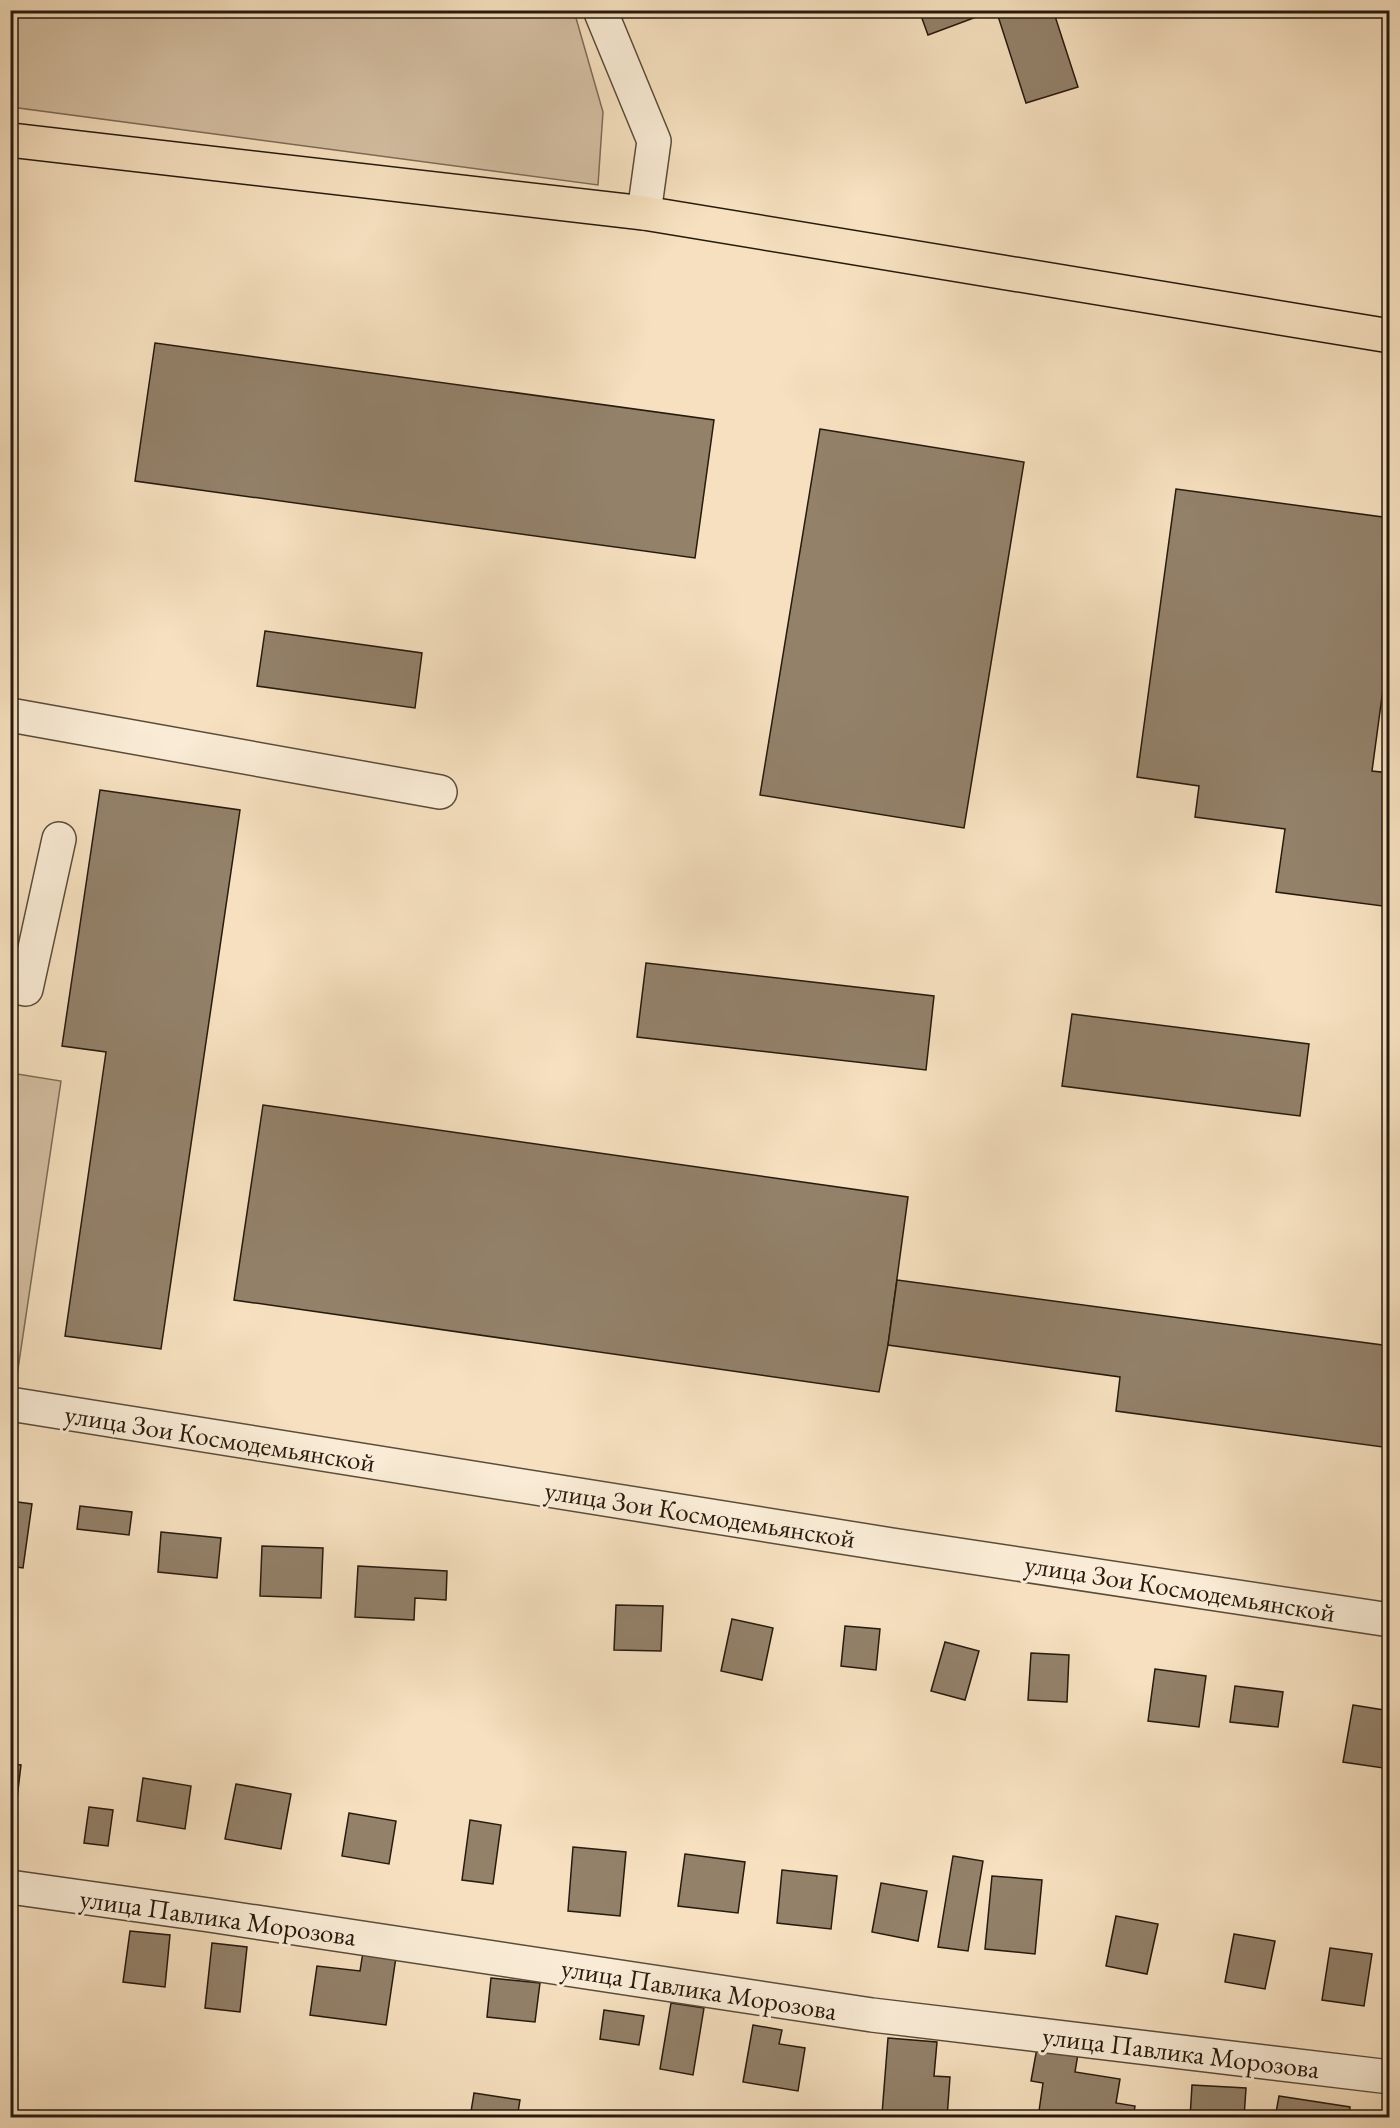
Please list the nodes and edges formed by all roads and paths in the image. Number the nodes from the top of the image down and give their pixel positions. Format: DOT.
graph roads {
  1 [pos="600,10"];
  2 [pos="10,140"];
  3 [pos="644,213"];
  4 [pos="1389,336"];
  5 [pos="10,715"];
  6 [pos="440,792"];
  7 [pos="59,839"];
  8 [pos="10,986"];
  9 [pos="10,1404"];
  10 [pos="1389,1620"];
  11 [pos="10,1887"];
  12 [pos="1389,2077"];
  1 -- 3 [label="street"];
  2 -- 3 [label="main road"];
  3 -- 4 [label="main road"];
  5 -- 6 [label="street"];
  7 -- 8 [label="street"];
  9 -- 10 [label="street, улица Зои Космодемьянской"];
  11 -- 12 [label="street, улица Павлика Морозова"];
}
